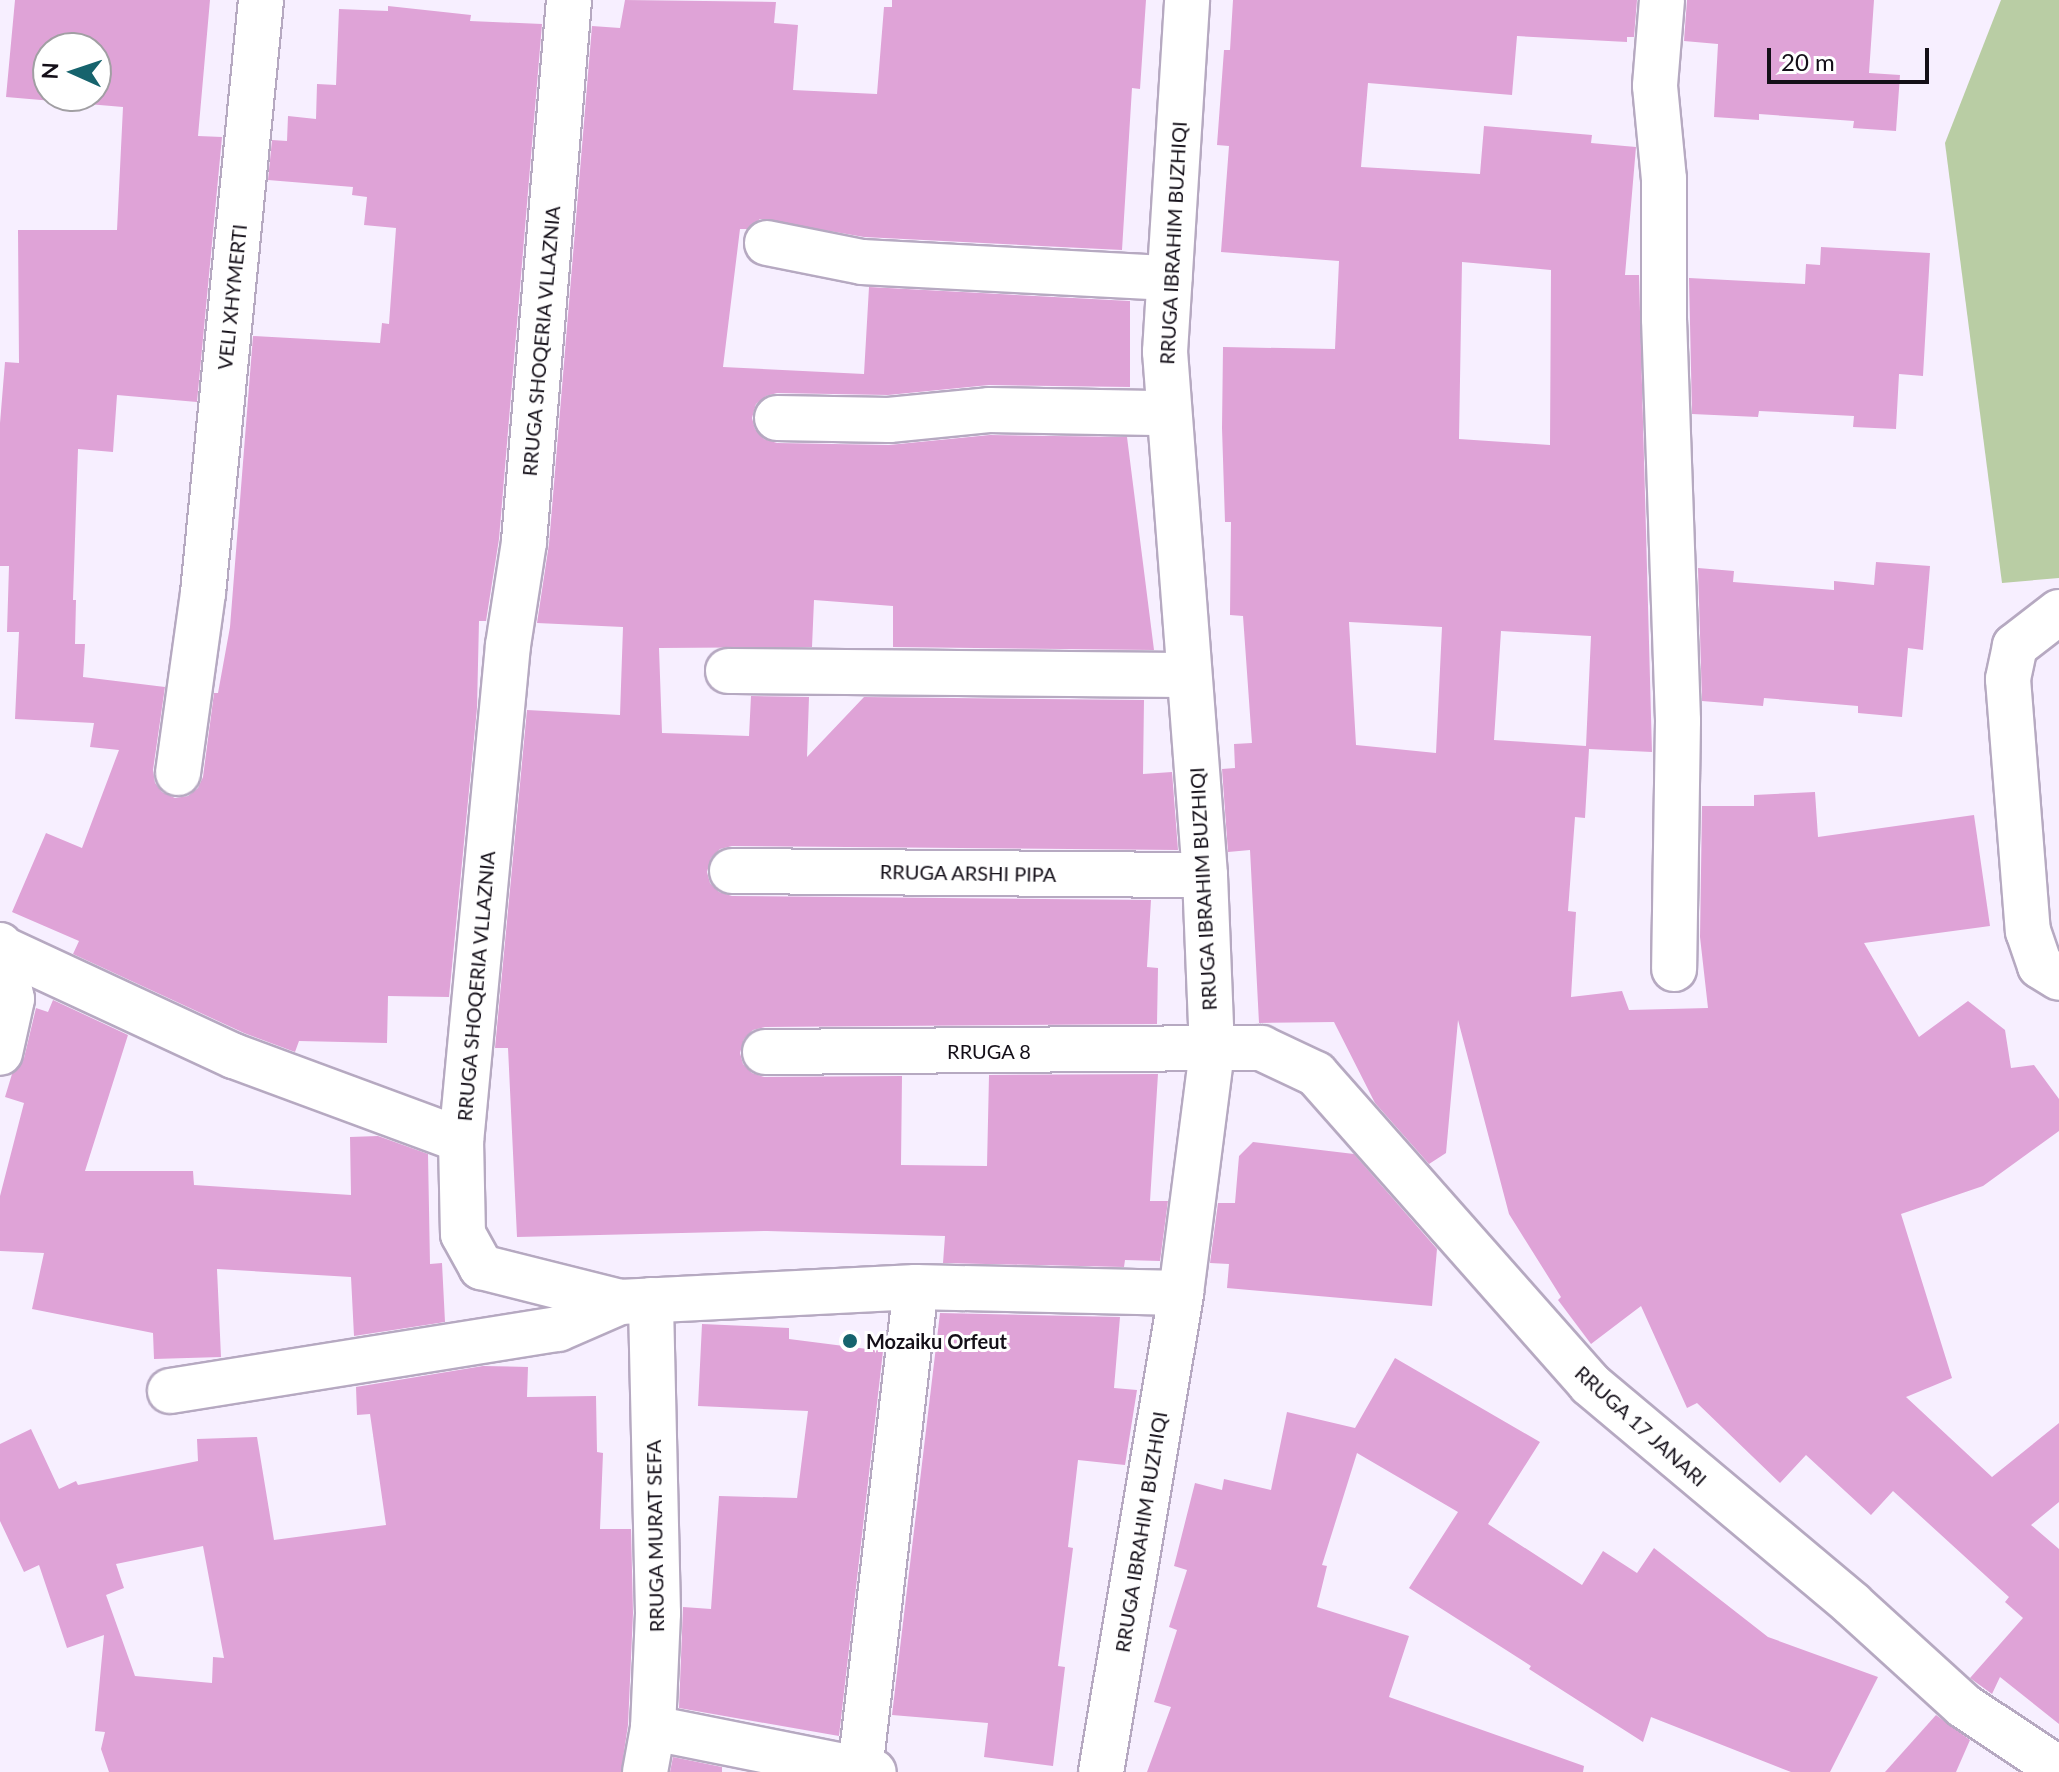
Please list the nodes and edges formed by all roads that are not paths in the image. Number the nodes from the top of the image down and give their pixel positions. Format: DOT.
graph roads {
  1 [pos="261,0"];
  2 [pos="569,0"];
  3 [pos="1187,0"];
  4 [pos="1662,0"];
  5 [pos="767,243"];
  6 [pos="1170,278"];
  7 [pos="1169,413"];
  8 [pos="777,418"];
  9 [pos="2059,612"];
  10 [pos="728,671"];
  11 [pos="1188,675"];
  12 [pos="178,773"];
  13 [pos="732,871"];
  14 [pos="1205,875"];
  15 [pos="0,947"];
  16 [pos="1674,969"];
  17 [pos="2059,978"];
  18 [pos="1212,1050"];
  19 [pos="765,1052"];
  20 [pos="0,1053"];
  21 [pos="461,1140"];
  22 [pos="916,1287"];
  23 [pos="1181,1293"];
  24 [pos="635,1301"];
  25 [pos="170,1391"];
  26 [pos="653,1728"];
  27 [pos="2059,1769"];
  28 [pos="867,1771"];
  29 [pos="645,1772"];
  30 [pos="1101,1772"];
  1 -- 12 [label="street, VELI XHYMERTI"];
  2 -- 21 [label="street, RRUGA SHOQERIA VLLAZNIA"];
  3 -- 6 [label="street, RRUGA IBRAHIM BUZHIQI"];
  4 -- 16 [label="street"];
  5 -- 6 [label="street"];
  6 -- 7 [label="street, RRUGA IBRAHIM BUZHIQI"];
  7 -- 8 [label="street"];
  7 -- 11 [label="street, RRUGA IBRAHIM BUZHIQI"];
  9 -- 17 [label="street"];
  10 -- 11 [label="street"];
  11 -- 14 [label="street, RRUGA IBRAHIM BUZHIQI"];
  13 -- 14 [label="street, RRUGA ARSHI PIPA"];
  14 -- 18 [label="street, RRUGA IBRAHIM BUZHIQI"];
  15 -- 20 [label="street"];
  15 -- 21 [label="street"];
  18 -- 19 [label="street, RRUGA 8"];
  18 -- 23 [label="street, RRUGA IBRAHIM BUZHIQI"];
  18 -- 27 [label="street, RRUGA 17 JANARI"];
  21 -- 24 [label="street, RRUGA SHOQERIA VLLAZNIA"];
  22 -- 23 [label="street, RRUGA SHOQERIA VLLAZNIA"];
  22 -- 24 [label="street, RRUGA SHOQERIA VLLAZNIA"];
  22 -- 28 [label="street"];
  23 -- 30 [label="street, RRUGA IBRAHIM BUZHIQI"];
  24 -- 25 [label="street"];
  24 -- 26 [label="street, RRUGA MURAT SEFA"];
  26 -- 28 [label="street"];
  26 -- 29 [label="street, RRUGA MURAT SEFA"];
}
